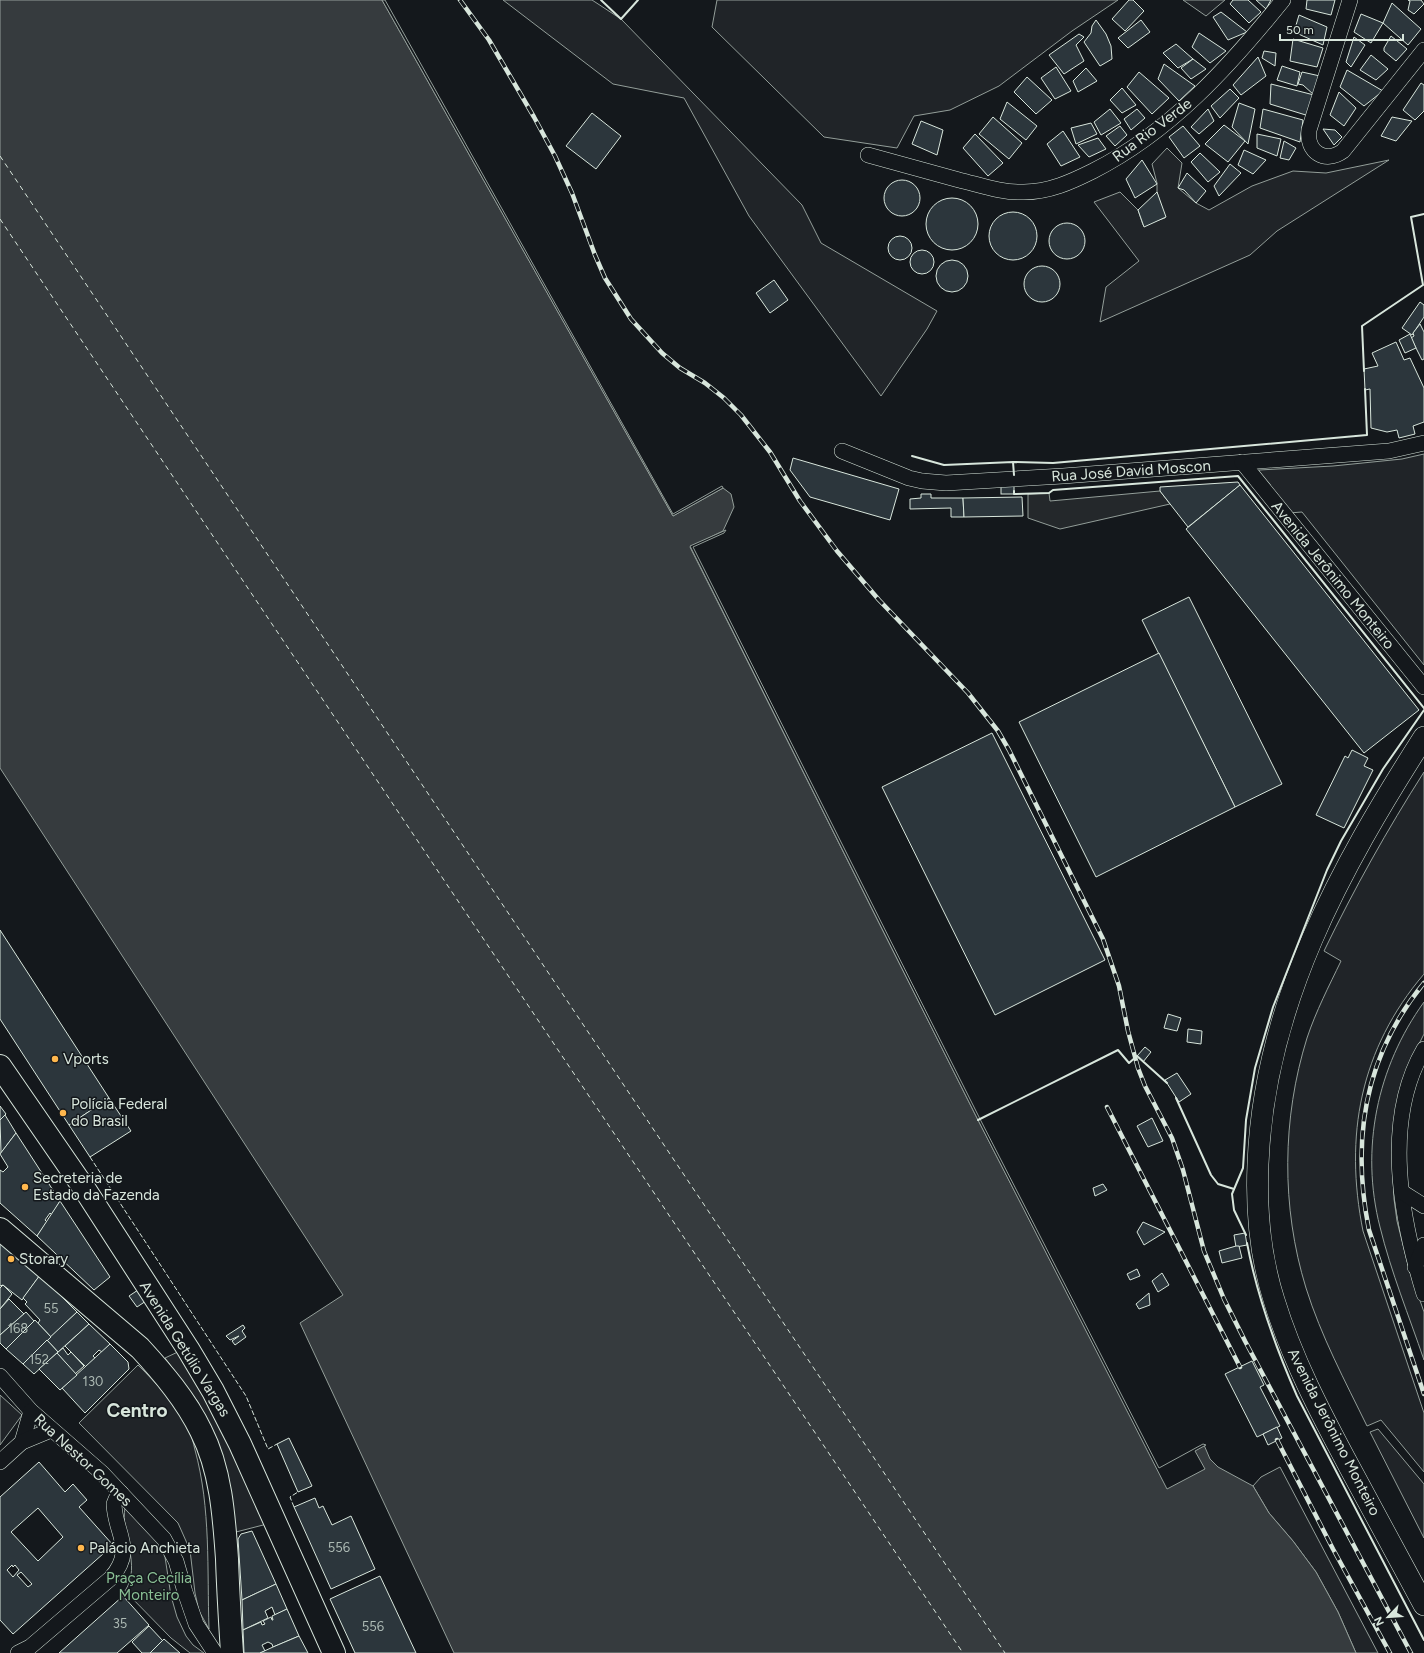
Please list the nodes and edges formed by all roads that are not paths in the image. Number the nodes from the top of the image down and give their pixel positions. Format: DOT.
graph roads {
  1 [pos="1283,0"];
  2 [pos="1350,0"];
  3 [pos="1424,50"];
  4 [pos="868,155"];
  5 [pos="1424,443"];
  6 [pos="842,451"];
  7 [pos="1242,462"];
  8 [pos="1424,687"];
  9 [pos="1424,738"];
  10 [pos="1424,1049"];
  11 [pos="0,1066"];
  12 [pos="1402,1192"];
  13 [pos="1424,1206"];
  14 [pos="1,1231"];
  15 [pos="1424,1245"];
  16 [pos="1416,1267"];
  17 [pos="1424,1294"];
  18 [pos="0,1376"];
  19 [pos="31,1411"];
  20 [pos="51,1430"];
  21 [pos="22,1442"];
  22 [pos="0,1462"];
  23 [pos="121,1493"];
  24 [pos="1424,1605"];
  25 [pos="18,1653"];
  26 [pos="215,1653"];
  27 [pos="232,1653"];
  28 [pos="334,1653"];
  1 -- 4 [label="street, Rua Rio Verde"];
  2 -- 3 [label="street"];
  5 -- 7 [label="street, Rua José David Moscon"];
  6 -- 7 [label="street, Rua José David Moscon"];
  7 -- 8 [label="street, Avenida Jerônimo Monteiro"];
  9 -- 24 [label="street, Avenida Jerônimo Monteiro"];
  10 -- 12 [label="street"];
  11 -- 28 [label="main road, Avenida Getúlio Vargas"];
  12 -- 13 [label="street"];
  12 -- 16 [label="street"];
  14 -- 27 [label="main road"];
  15 -- 16 [label="street"];
  16 -- 17 [label="street"];
  18 -- 19 [label="street, Rua Nestor Gomes"];
  19 -- 20 [label="street, Rua Nestor Gomes"];
  19 -- 21 [label="street, Rua Nestor Gomes"];
  20 -- 21 [label="street"];
  20 -- 23 [label="street, Rua Nestor Gomes"];
  21 -- 22 [label="street"];
  23 -- 25 [label="street"];
  23 -- 26 [label="street, Rua Nestor Gomes"];
}
